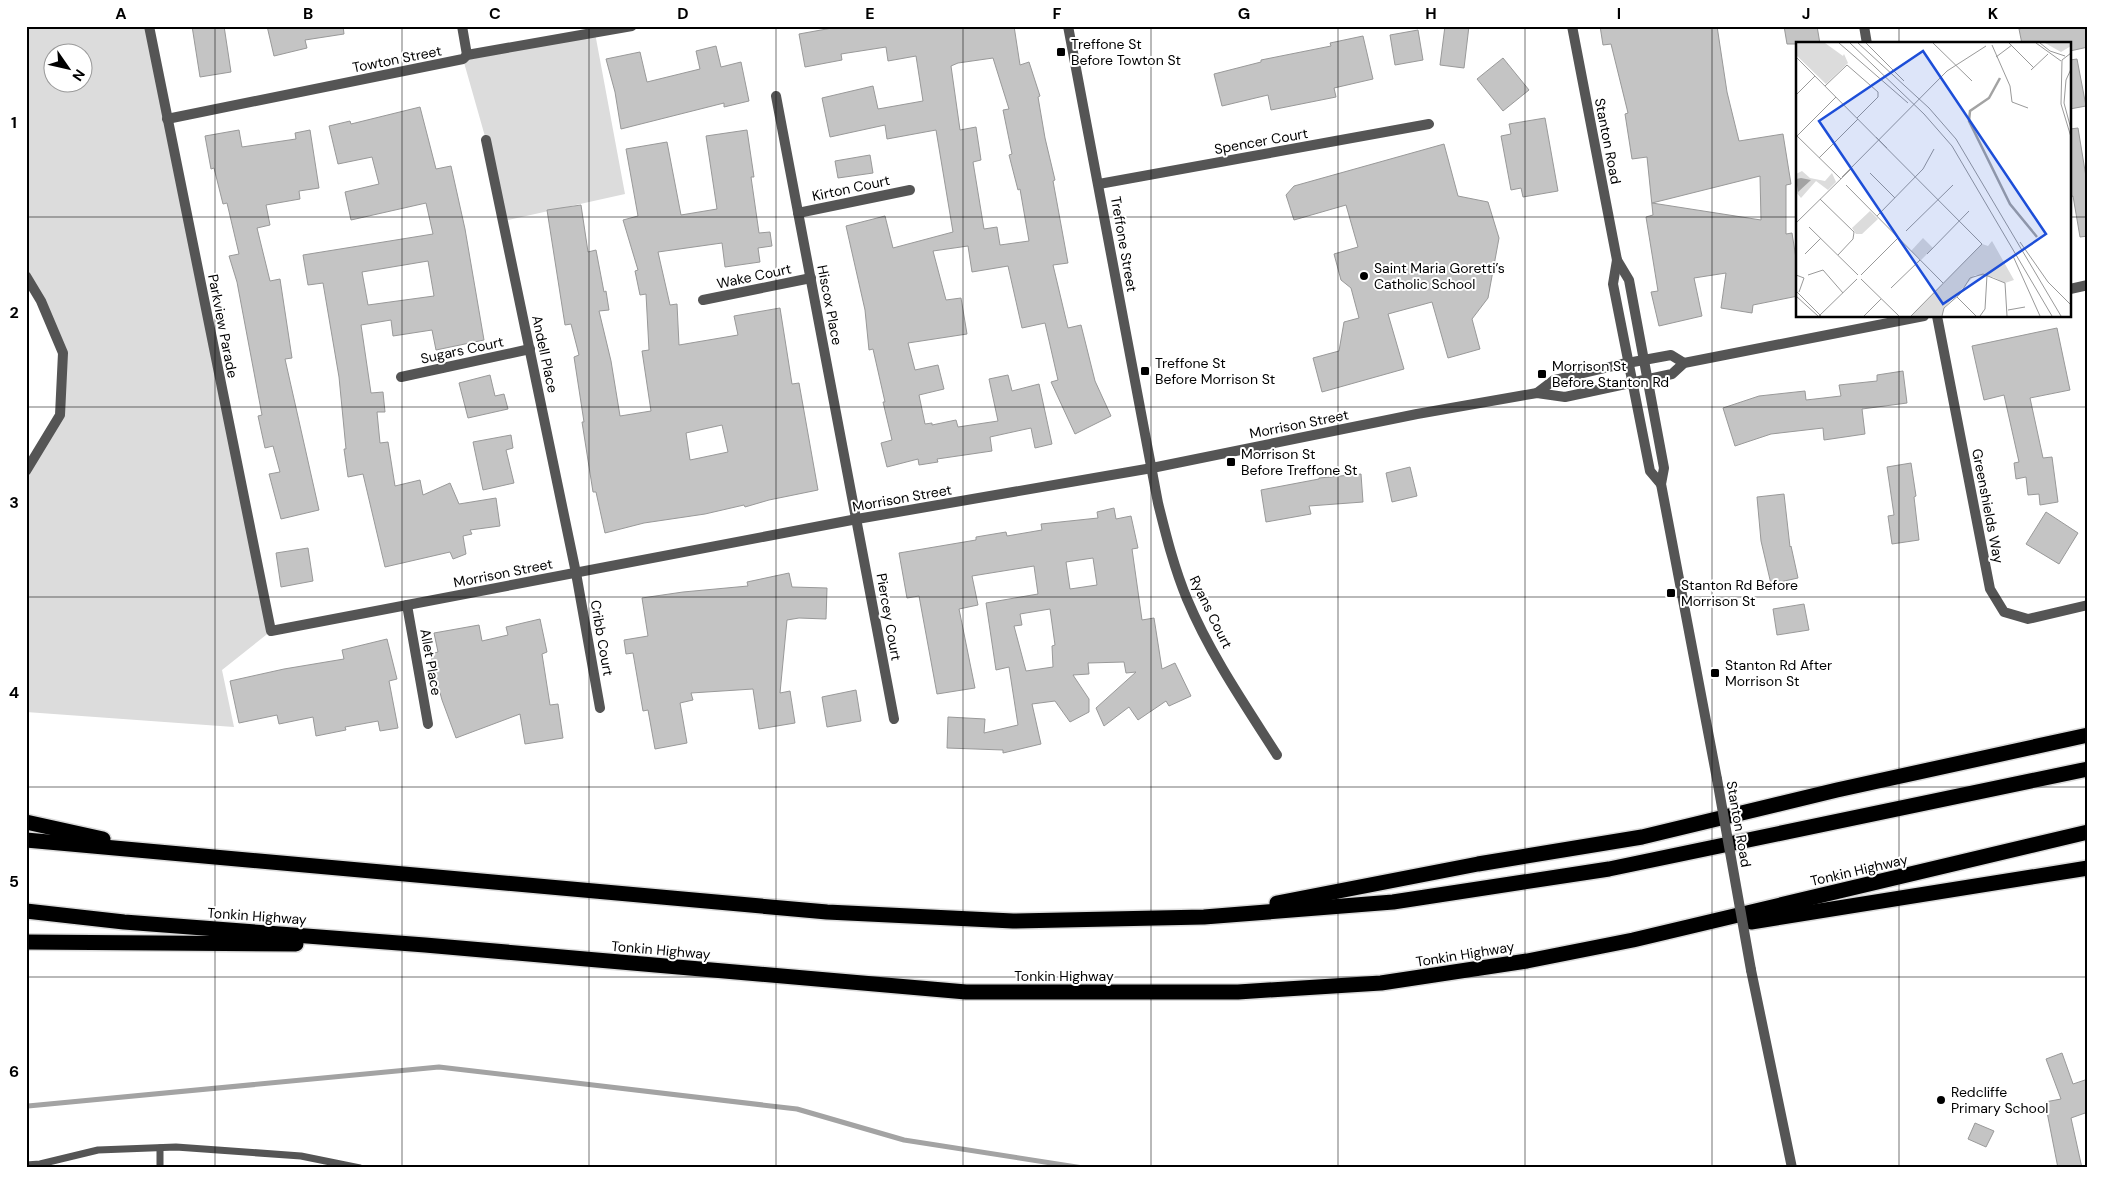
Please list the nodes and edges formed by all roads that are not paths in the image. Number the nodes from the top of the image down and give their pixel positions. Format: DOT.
graph roads {
  1 [pos="149,26"];
  2 [pos="462,26"];
  3 [pos="632,26"];
  4 [pos="1068,26"];
  5 [pos="1572,26"];
  6 [pos="1864,26"];
  7 [pos="1867,42"];
  8 [pos="467,56"];
  9 [pos="776,96"];
  10 [pos="168,119"];
  11 [pos="1429,124"];
  12 [pos="486,140"];
  13 [pos="1099,184"];
  14 [pos="910,190"];
  15 [pos="798,213"];
  16 [pos="1617,260"];
  17 [pos="26,276"];
  18 [pos="811,278"];
  19 [pos="2088,285"];
  20 [pos="2072,289"];
  21 [pos="703,300"];
  22 [pos="1911,318"];
  23 [pos="1937,318"];
  24 [pos="530,349"];
  25 [pos="1644,359"];
  26 [pos="1628,362"];
  27 [pos="1684,363"];
  28 [pos="400,377"];
  29 [pos="1648,380"];
  30 [pos="1632,383"];
  31 [pos="1537,393"];
  32 [pos="1152,468"];
  33 [pos="26,471"];
  34 [pos="1661,484"];
  35 [pos="857,519"];
  36 [pos="576,573"];
  37 [pos="406,605"];
  38 [pos="2088,605"];
  39 [pos="271,632"];
  40 [pos="600,708"];
  41 [pos="894,719"];
  42 [pos="428,724"];
  43 [pos="2088,735"];
  44 [pos="1277,755"];
  45 [pos="2088,769"];
  46 [pos="26,822"];
  47 [pos="2088,832"];
  48 [pos="26,840"];
  49 [pos="157,852"];
  50 [pos="2088,868"];
  51 [pos="26,911"];
  52 [pos="1204,917"];
  53 [pos="1633,940"];
  54 [pos="26,942"];
  55 [pos="425,945"];
  56 [pos="160,1148"];
  57 [pos="26,1165"];
  58 [pos="160,1168"];
  59 [pos="360,1168"];
  60 [pos="1792,1168"];
  1 -- 10 [label="street, Parkview Parade"];
  2 -- 8 [label="street"];
  3 -- 8 [label="street, Towton Street"];
  4 -- 13 [label="street, Treffone Street"];
  5 -- 16 [label="street, Stanton Road"];
  6 -- 7 [label="street"];
  8 -- 10 [label="street, Towton Street"];
  9 -- 15 [label="street, Hiscox Place"];
  10 -- 39 [label="street, Parkview Parade"];
  11 -- 13 [label="street, Spencer Court"];
  12 -- 24 [label="street, Andell Place"];
  13 -- 32 [label="street, Treffone Street"];
  14 -- 15 [label="street, Kirton Court"];
  15 -- 18 [label="street, Hiscox Place"];
  16 -- 25 [label="street, Stanton Road"];
  16 -- 26 [label="street, Stanton Road"];
  17 -- 33 [label="street"];
  18 -- 21 [label="street, Wake Court"];
  18 -- 35 [label="street, Hiscox Place"];
  19 -- 20 [label="street"];
  22 -- 27 [label="street, Morrison Street"];
  23 -- 38 [label="street, Greenshields Way"];
  24 -- 28 [label="street, Sugars Court"];
  24 -- 36 [label="street, Andell Place"];
  25 -- 26 [label="street, Morrison Street"];
  25 -- 27 [label="street, Morrison Street"];
  25 -- 29 [label="street, Stanton Road"];
  26 -- 30 [label="street, Stanton Road"];
  26 -- 31 [label="street, Morrison Street"];
  27 -- 29 [label="street, Morrison Street"];
  29 -- 30 [label="street, Morrison Street"];
  29 -- 34 [label="street, Stanton Road"];
  30 -- 31 [label="street, Morrison Street"];
  30 -- 34 [label="street, Stanton Road"];
  31 -- 32 [label="street, Morrison Street"];
  32 -- 35 [label="street, Morrison Street"];
  32 -- 44 [label="street, Ryans Court"];
  34 -- 60 [label="street, Stanton Road, bridge"];
  35 -- 36 [label="street, Morrison Street"];
  35 -- 41 [label="street, Piercey Court"];
  36 -- 37 [label="street, Morrison Street"];
  36 -- 40 [label="street, Cribb Court"];
  37 -- 39 [label="street, Morrison Street"];
  37 -- 42 [label="street, Allet Place"];
  43 -- 52 [label="highway"];
  45 -- 52 [label="highway"];
  46 -- 49 [label="highway"];
  47 -- 53 [label="highway, Tonkin Highway"];
  48 -- 49 [label="highway"];
  49 -- 52 [label="highway"];
  50 -- 53 [label="highway"];
  51 -- 55 [label="highway, Tonkin Highway"];
  53 -- 55 [label="highway, Tonkin Highway"];
  54 -- 55 [label="highway"];
  56 -- 57 [label="lane"];
  56 -- 58 [label="lane"];
  56 -- 59 [label="lane"];
}
